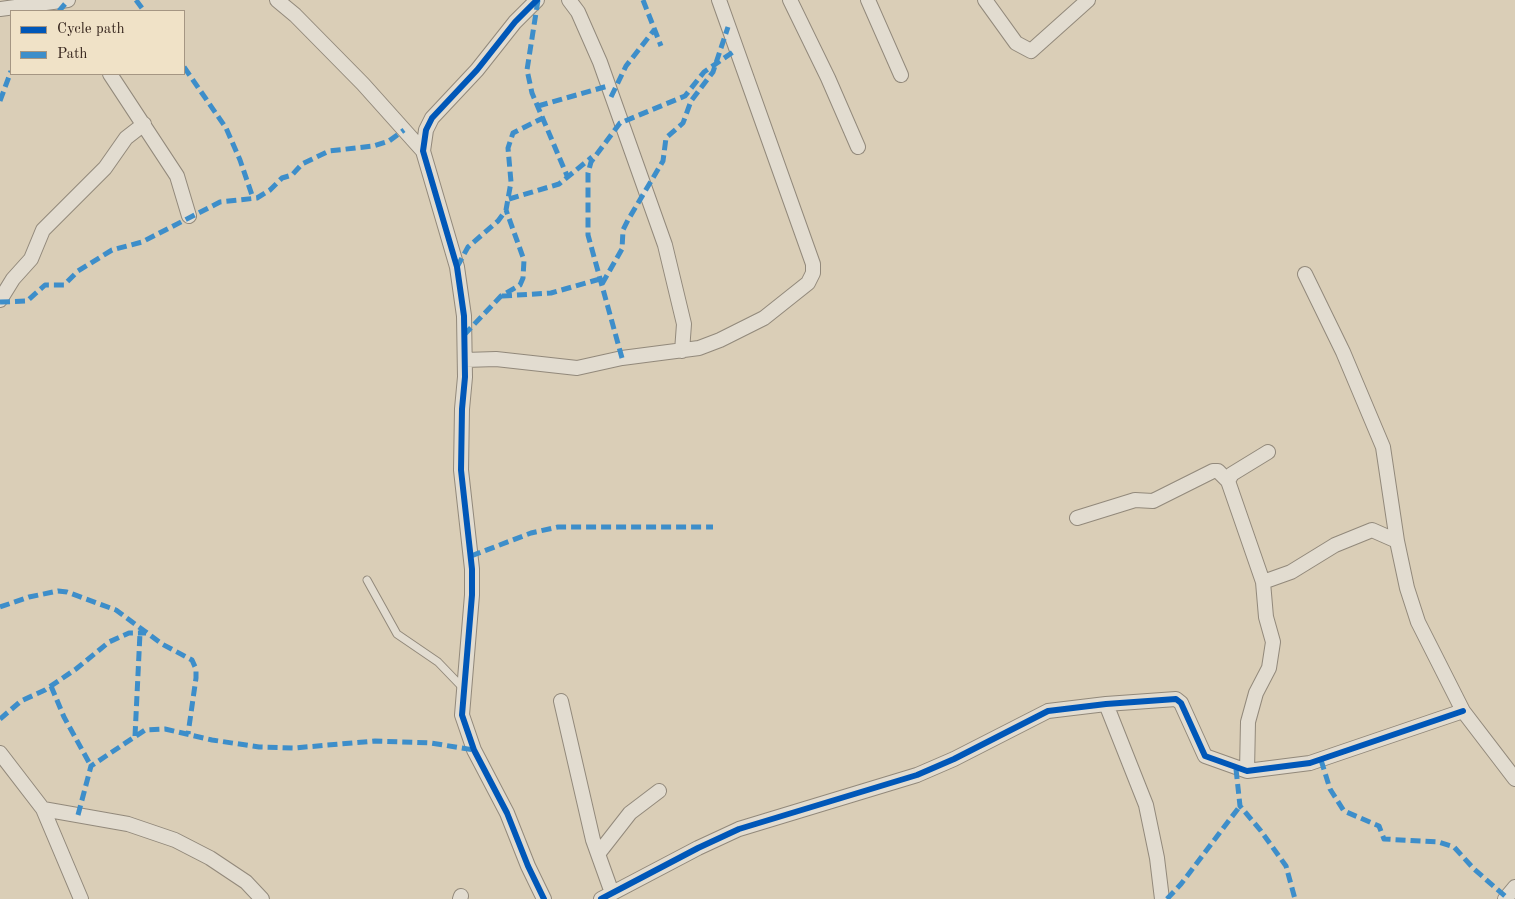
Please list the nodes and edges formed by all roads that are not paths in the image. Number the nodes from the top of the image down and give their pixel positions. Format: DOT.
graph roads {
  1 [pos="277,0"];
  2 [pos="537,0"];
  3 [pos="569,0"];
  4 [pos="718,0"];
  5 [pos="790,0"];
  6 [pos="868,0"];
  7 [pos="985,0"];
  8 [pos="1088,0"];
  9 [pos="67,2"];
  10 [pos="0,9"];
  11 [pos="111,75"];
  12 [pos="900,75"];
  13 [pos="144,124"];
  14 [pos="858,147"];
  15 [pos="423,151"];
  16 [pos="189,216"];
  17 [pos="1305,274"];
  18 [pos="0,300"];
  19 [pos="682,350"];
  20 [pos="464,360"];
  21 [pos="1268,452"];
  22 [pos="1228,481"];
  23 [pos="1078,518"];
  24 [pos="1397,541"];
  25 [pos="367,580"];
  26 [pos="1263,582"];
  27 [pos="464,688"];
  28 [pos="561,701"];
  29 [pos="1106,704"];
  30 [pos="1463,711"];
  31 [pos="0,753"];
  32 [pos="1247,771"];
  33 [pos="1515,779"];
  34 [pos="659,790"];
  35 [pos="43,809"];
  36 [pos="598,854"];
  37 [pos="1515,888"];
  38 [pos="607,896"];
  39 [pos="81,899"];
  40 [pos="262,899"];
  41 [pos="544,899"];
  42 [pos="1162,899"];
  43 [pos="1505,899"];
  1 -- 15 [label="street"];
  2 -- 15 [label="street"];
  3 -- 19 [label="street"];
  4 -- 19 [label="street"];
  5 -- 14 [label="street"];
  6 -- 12 [label="street"];
  7 -- 8 [label="street"];
  9 -- 10 [label="street"];
  11 -- 13 [label="street"];
  13 -- 16 [label="street"];
  13 -- 18 [label="street"];
  15 -- 20 [label="street"];
  17 -- 24 [label="street"];
  19 -- 20 [label="street"];
  20 -- 27 [label="street"];
  21 -- 22 [label="street"];
  22 -- 23 [label="street"];
  22 -- 26 [label="street"];
  24 -- 26 [label="street"];
  24 -- 30 [label="street"];
  25 -- 27 [label="lane"];
  26 -- 32 [label="street"];
  27 -- 41 [label="street"];
  28 -- 36 [label="street"];
  29 -- 32 [label="street"];
  29 -- 38 [label="street"];
  29 -- 42 [label="street"];
  30 -- 32 [label="street"];
  30 -- 33 [label="street"];
  31 -- 35 [label="street"];
  34 -- 36 [label="street"];
  35 -- 39 [label="street"];
  35 -- 40 [label="street"];
  36 -- 38 [label="street"];
  37 -- 43 [label="street"];
}
